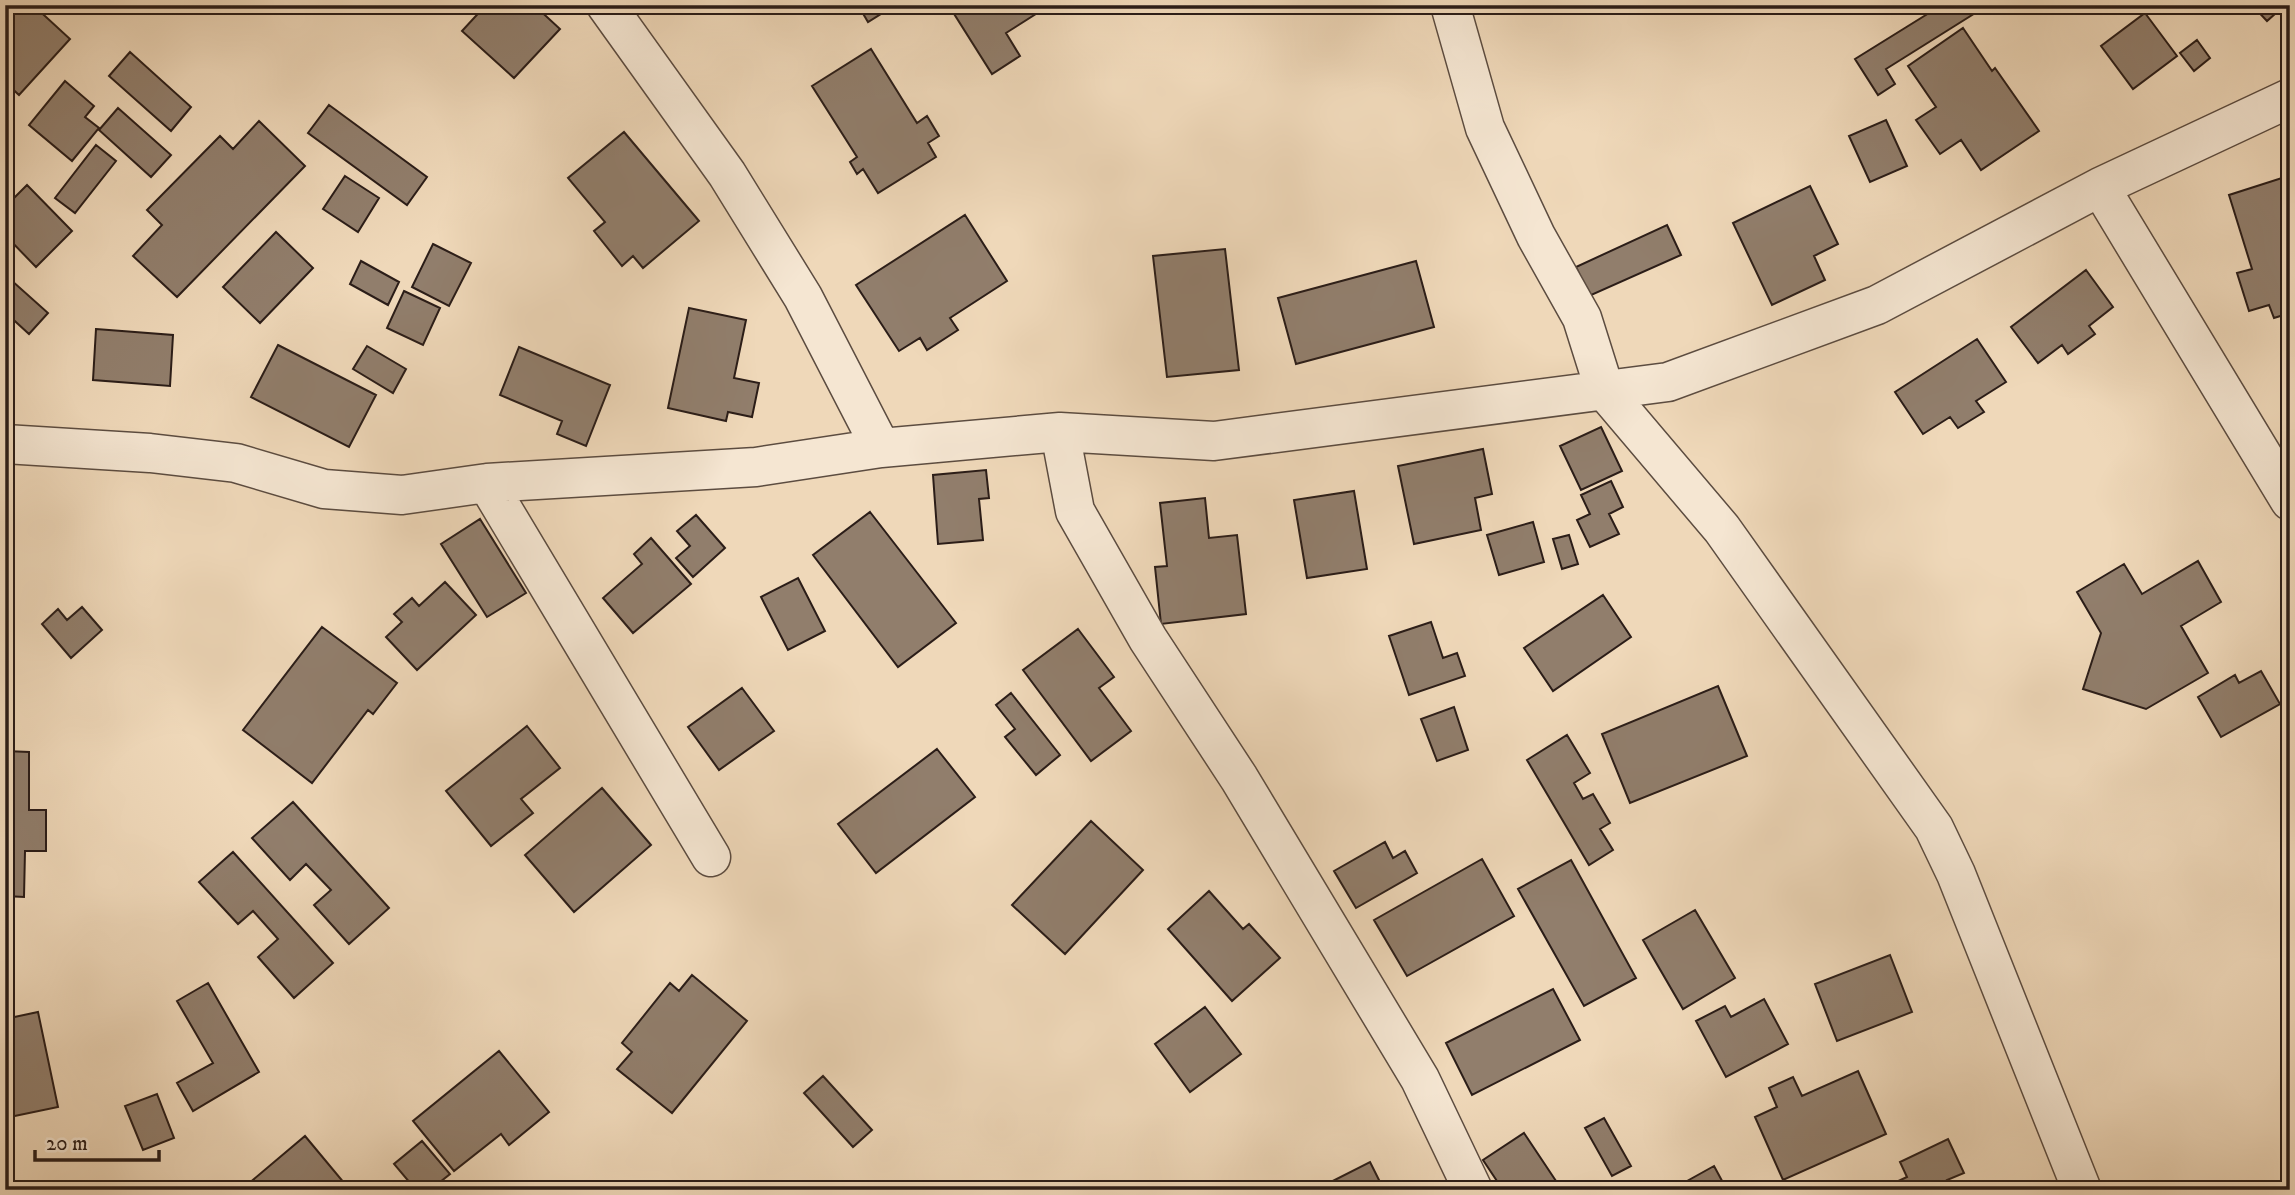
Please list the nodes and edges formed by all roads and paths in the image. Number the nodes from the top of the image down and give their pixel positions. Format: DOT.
graph roads {
  1 [pos="606,5"];
  2 [pos="1450,5"];
  3 [pos="2290,99"];
  4 [pos="2100,187"];
  5 [pos="1605,391"];
  6 [pos="1060,432"];
  7 [pos="5,444"];
  8 [pos="881,448"];
  9 [pos="487,482"];
  10 [pos="2290,501"];
  11 [pos="712,857"];
  12 [pos="1473,1190"];
  13 [pos="2082,1190"];
  1 -- 8 [label="street"];
  2 -- 5 [label="street"];
  3 -- 4 [label="street"];
  4 -- 5 [label="street"];
  4 -- 10 [label="street"];
  5 -- 6 [label="street"];
  5 -- 13 [label="street"];
  6 -- 8 [label="street"];
  6 -- 12 [label="street"];
  7 -- 9 [label="street"];
  8 -- 9 [label="street"];
  9 -- 11 [label="street"];
}
